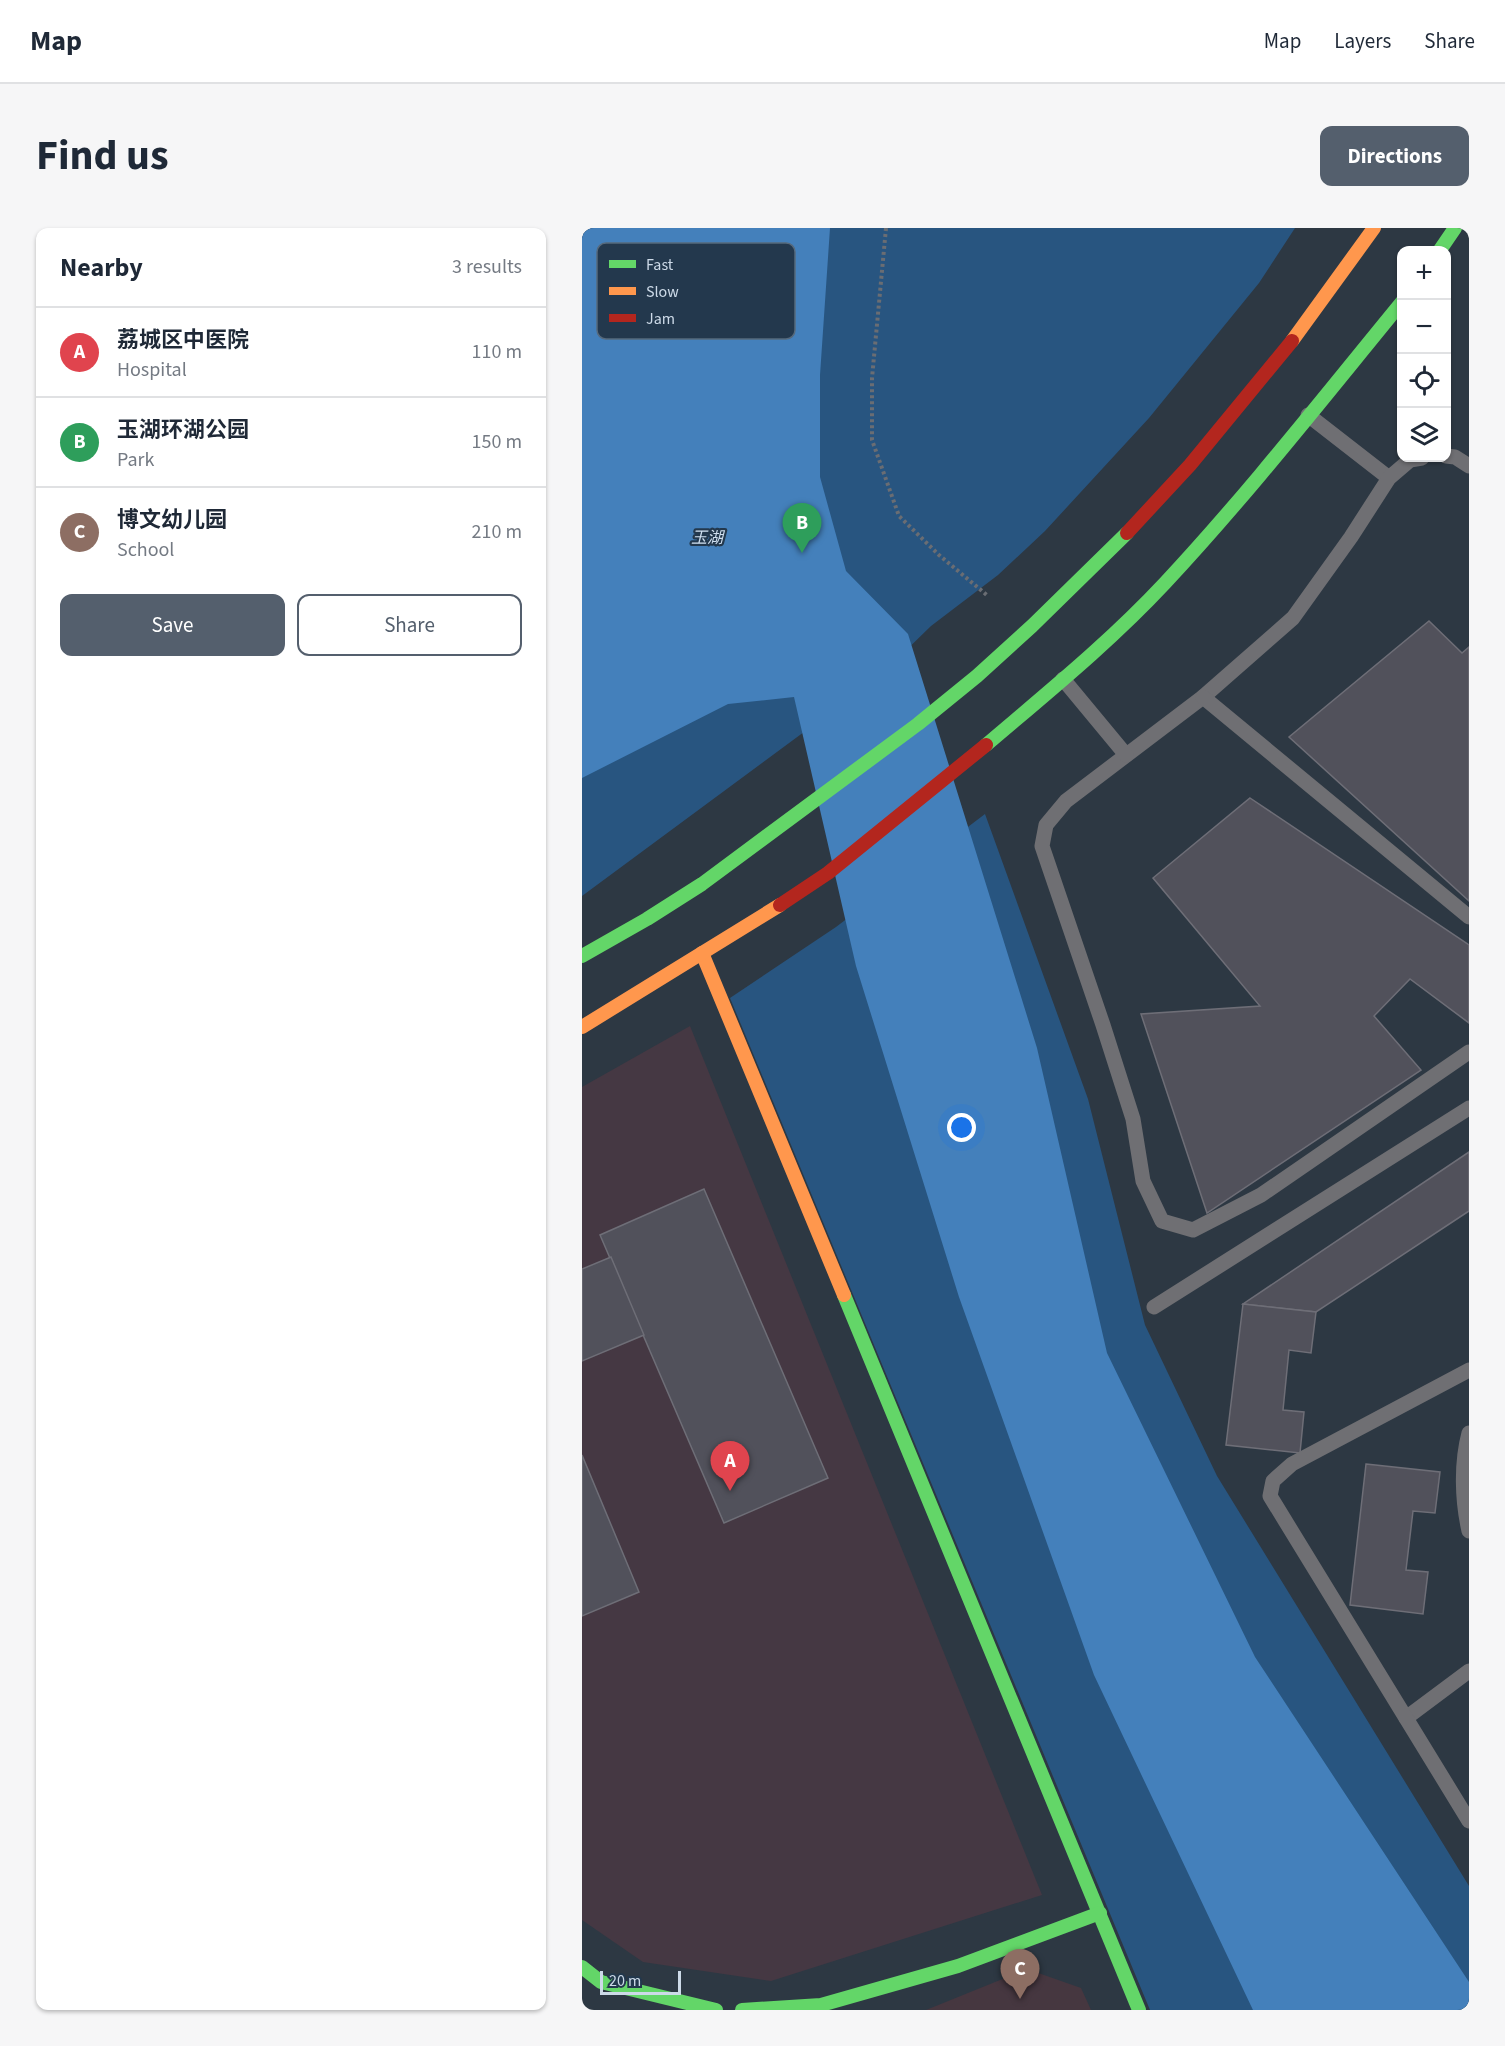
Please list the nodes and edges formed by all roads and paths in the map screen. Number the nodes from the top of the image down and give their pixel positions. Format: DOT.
graph roads {
  1 [pos="886,228"];
  2 [pos="1374,228"];
  3 [pos="1455,228"];
  4 [pos="1443,246"];
  5 [pos="1397,307"];
  6 [pos="1308,415"];
  7 [pos="1451,457"];
  8 [pos="1408,462"];
  9 [pos="1469,466"];
  10 [pos="1389,478"];
  11 [pos="988,596"];
  12 [pos="1063,679"];
  13 [pos="1203,697"];
  14 [pos="1126,755"];
  15 [pos="1469,916"];
  16 [pos="702,953"];
  17 [pos="582,956"];
  18 [pos="582,1027"];
  19 [pos="1469,1052"];
  20 [pos="1469,1108"];
  21 [pos="1154,1307"];
  22 [pos="1469,1370"];
  23 [pos="1469,1433"];
  24 [pos="1469,1530"];
  25 [pos="1469,1671"];
  26 [pos="1406,1718"];
  27 [pos="1469,1821"];
  28 [pos="1100,1913"];
  29 [pos="582,1967"];
  30 [pos="716,2010"];
  31 [pos="742,2010"];
  32 [pos="1138,2010"];
  1 -- 11 [label="path"];
  2 -- 17 [label="main road"];
  3 -- 4 [label="main road"];
  5 -- 6 [label="main road"];
  6 -- 10 [label="lane"];
  6 -- 12 [label="main road"];
  7 -- 9 [label="lane"];
  8 -- 10 [label="lane"];
  10 -- 13 [label="lane"];
  12 -- 14 [label="lane"];
  12 -- 16 [label="main road"];
  13 -- 14 [label="lane"];
  13 -- 15 [label="lane"];
  14 -- 19 [label="lane"];
  16 -- 18 [label="main road"];
  16 -- 28 [label="main road"];
  20 -- 21 [label="lane"];
  22 -- 26 [label="lane"];
  23 -- 24 [label="lane"];
  25 -- 26 [label="lane"];
  26 -- 27 [label="lane"];
  28 -- 31 [label="main road"];
  28 -- 32 [label="main road"];
  29 -- 30 [label="main road"];
}
